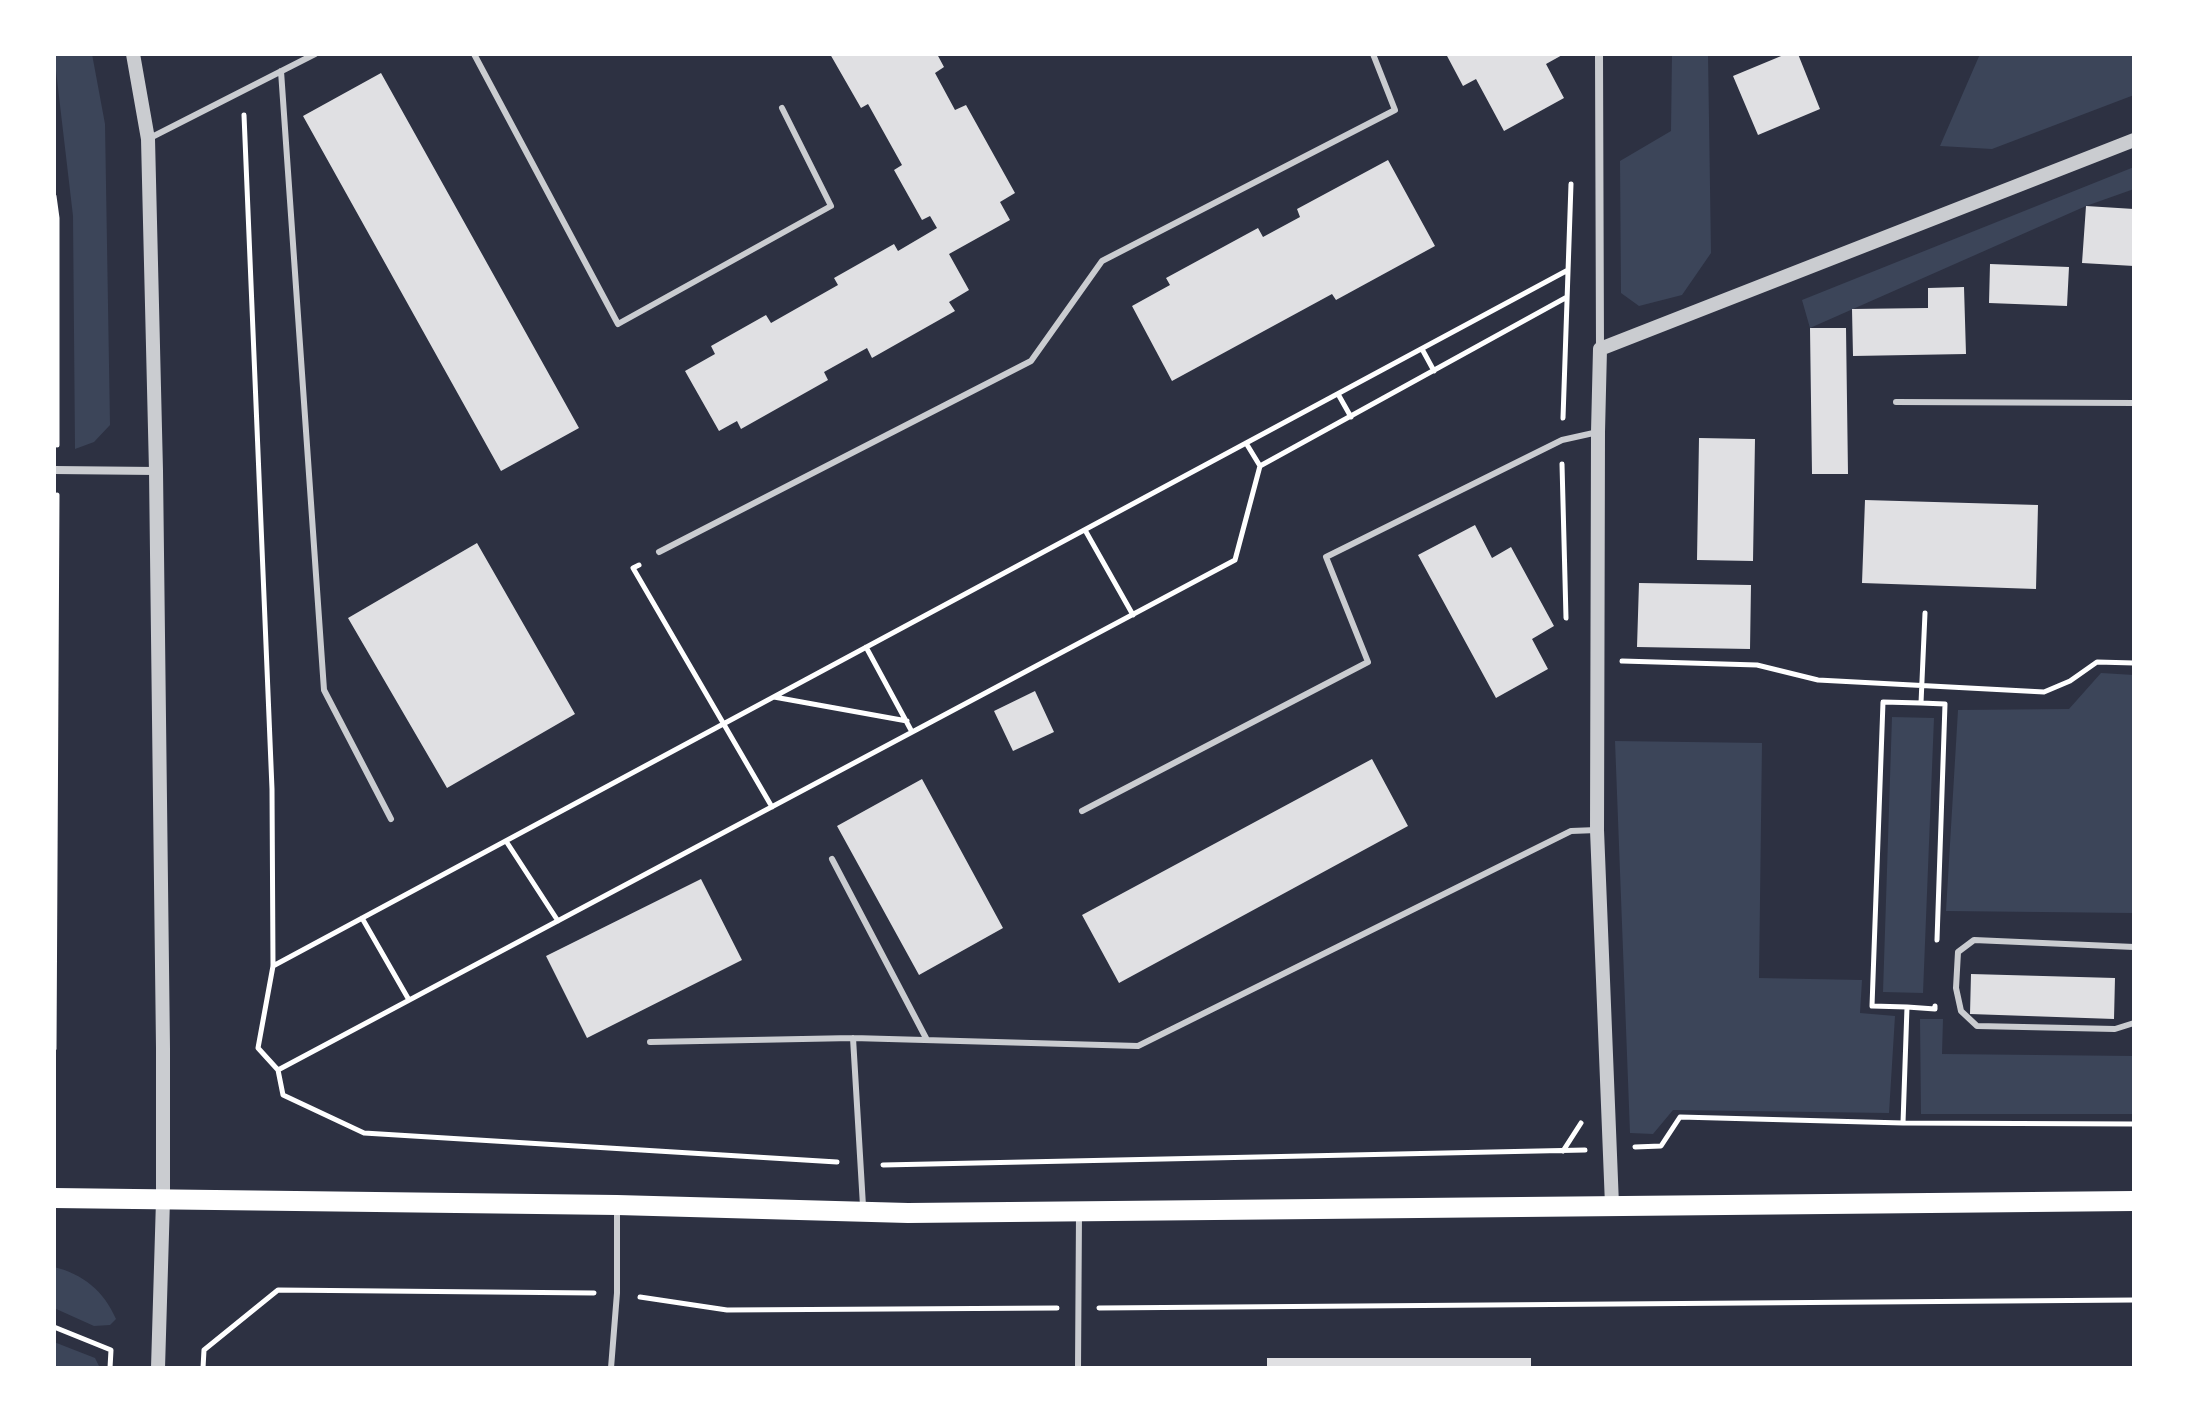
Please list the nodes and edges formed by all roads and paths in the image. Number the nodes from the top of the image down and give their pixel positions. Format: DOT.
graph roads {
  1 [pos="133,54"];
  2 [pos="315,54"];
  3 [pos="474,54"];
  4 [pos="1373,54"];
  5 [pos="1599,54"];
  6 [pos="281,71"];
  7 [pos="782,108"];
  8 [pos="148,139"];
  9 [pos="2134,140"];
  10 [pos="54,196"];
  11 [pos="1568,270"];
  12 [pos="1567,297"];
  13 [pos="1422,349"];
  14 [pos="1600,349"];
  15 [pos="1434,371"];
  16 [pos="1338,394"];
  17 [pos="1896,402"];
  18 [pos="2134,403"];
  19 [pos="1351,417"];
  20 [pos="1598,432"];
  21 [pos="1246,443"];
  22 [pos="1260,466"];
  23 [pos="56,470"];
  24 [pos="156,471"];
  25 [pos="1085,530"];
  26 [pos="659,552"];
  27 [pos="1925,613"];
  28 [pos="1133,615"];
  29 [pos="866,647"];
  30 [pos="1597,660"];
  31 [pos="2134,663"];
  32 [pos="1922,686"];
  33 [pos="773,697"];
  34 [pos="1921,703"];
  35 [pos="907,721"];
  36 [pos="725,723"];
  37 [pos="912,732"];
  38 [pos="772,807"];
  39 [pos="1082,811"];
  40 [pos="391,819"];
  41 [pos="1597,830"];
  42 [pos="506,840"];
  43 [pos="832,859"];
  44 [pos="362,918"];
  45 [pos="558,921"];
  46 [pos="2134,947"];
  47 [pos="1937,948"];
  48 [pos="273,966"];
  49 [pos="1935,993"];
  50 [pos="409,1000"];
  51 [pos="1907,1007"];
  52 [pos="2134,1023"];
  53 [pos="853,1038"];
  54 [pos="927,1040"];
  55 [pos="650,1042"];
  56 [pos="54,1049"];
  57 [pos="278,1070"];
  58 [pos="1903,1123"];
  59 [pos="54,1198"];
  60 [pos="163,1200"];
  61 [pos="2134,1201"];
  62 [pos="617,1205"];
  63 [pos="1612,1205"];
  64 [pos="1079,1211"];
  65 [pos="864,1213"];
  66 [pos="617,1293"];
  67 [pos="2134,1300"];
  68 [pos="1077,1308"];
  69 [pos="54,1327"];
  70 [pos="110,1368"];
  71 [pos="158,1368"];
  72 [pos="203,1368"];
  73 [pos="611,1368"];
  74 [pos="1078,1368"];
  1 -- 8 [label="street"];
  2 -- 6 [label="lane"];
  3 -- 7 [label="lane"];
  4 -- 26 [label="lane"];
  5 -- 14 [label="street"];
  6 -- 8 [label="lane"];
  6 -- 40 [label="lane"];
  8 -- 24 [label="street"];
  9 -- 14 [label="street"];
  10 -- 23 [label="path"];
  11 -- 13 [label="path"];
  12 -- 15 [label="path"];
  13 -- 15 [label="path"];
  13 -- 16 [label="path"];
  14 -- 20 [label="street"];
  15 -- 19 [label="path"];
  16 -- 19 [label="path"];
  16 -- 21 [label="path"];
  17 -- 18 [label="lane"];
  19 -- 22 [label="path"];
  20 -- 30 [label="street"];
  20 -- 39 [label="lane"];
  21 -- 22 [label="path"];
  21 -- 25 [label="path"];
  22 -- 28 [label="path"];
  23 -- 24 [label="street"];
  23 -- 56 [label="path"];
  24 -- 60 [label="street"];
  25 -- 28 [label="path"];
  25 -- 29 [label="path"];
  26 -- 36 [label="path"];
  27 -- 32 [label="path"];
  28 -- 37 [label="path"];
  29 -- 33 [label="path"];
  29 -- 35 [label="path"];
  30 -- 32 [label="path"];
  30 -- 41 [label="street"];
  31 -- 32 [label="path"];
  32 -- 34 [label="path"];
  33 -- 35 [label="path"];
  33 -- 36 [label="path"];
  34 -- 47 [label="path"];
  34 -- 51 [label="path"];
  35 -- 37 [label="path"];
  36 -- 38 [label="path"];
  36 -- 42 [label="path"];
  37 -- 38 [label="path"];
  38 -- 45 [label="path"];
  41 -- 54 [label="lane"];
  41 -- 63 [label="street"];
  42 -- 44 [label="path"];
  42 -- 45 [label="path"];
  43 -- 54 [label="lane"];
  44 -- 48 [label="path"];
  44 -- 50 [label="path"];
  45 -- 50 [label="path"];
  46 -- 52 [label="lane"];
  49 -- 51 [label="path"];
  50 -- 57 [label="path"];
  51 -- 58 [label="path"];
  53 -- 54 [label="lane"];
  53 -- 55 [label="lane"];
  53 -- 65 [label="lane"];
  59 -- 60 [label="main road"];
  60 -- 62 [label="main road"];
  60 -- 71 [label="street"];
  61 -- 63 [label="main road"];
  62 -- 65 [label="main road"];
  62 -- 66 [label="lane"];
  63 -- 64 [label="main road"];
  64 -- 65 [label="main road"];
  64 -- 68 [label="lane"];
  66 -- 68 [label="path"];
  66 -- 72 [label="path"];
  66 -- 73 [label="lane"];
  67 -- 68 [label="path"];
  68 -- 74 [label="lane"];
  69 -- 70 [label="path"];
}
